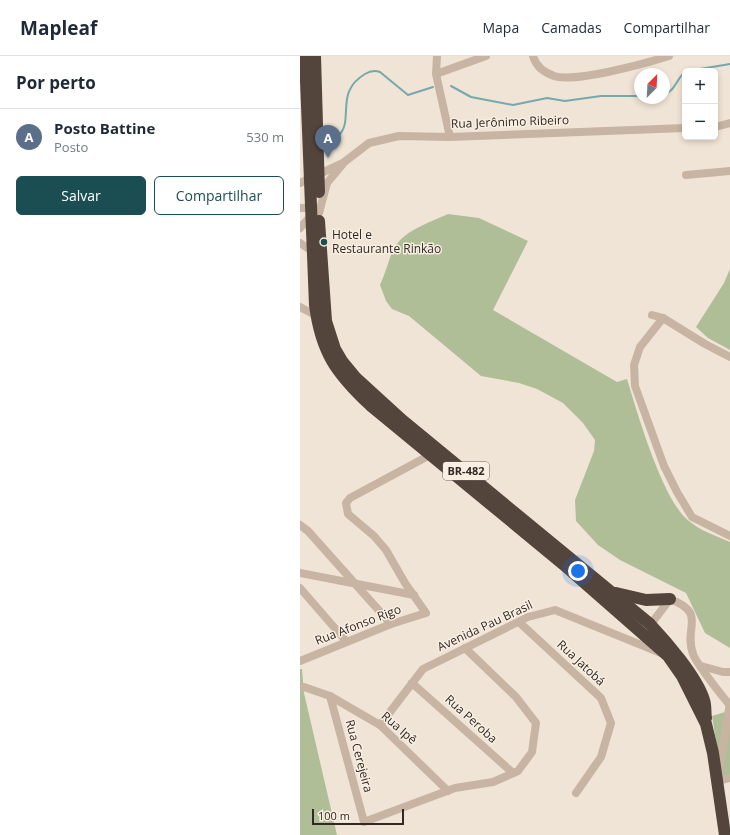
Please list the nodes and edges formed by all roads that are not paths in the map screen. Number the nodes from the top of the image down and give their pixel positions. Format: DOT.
graph roads {
  1 [pos="305,56"];
  2 [pos="315,56"];
  3 [pos="437,56"];
  4 [pos="486,56"];
  5 [pos="533,56"];
  6 [pos="669,56"];
  7 [pos="436,74"];
  8 [pos="730,123"];
  9 [pos="718,125"];
  10 [pos="682,128"];
  11 [pos="450,137"];
  12 [pos="343,163"];
  13 [pos="730,171"];
  14 [pos="686,174"];
  15 [pos="313,176"];
  16 [pos="327,183"];
  17 [pos="310,211"];
  18 [pos="300,227"];
  19 [pos="300,243"];
  20 [pos="312,251"];
  21 [pos="300,307"];
  22 [pos="652,315"];
  23 [pos="317,316"];
  24 [pos="662,318"];
  25 [pos="730,357"];
  26 [pos="398,423"];
  27 [pos="430,455"];
  28 [pos="483,492"];
  29 [pos="300,525"];
  30 [pos="730,536"];
  31 [pos="563,564"];
  32 [pos="580,567"];
  33 [pos="300,573"];
  34 [pos="354,584"];
  35 [pos="300,588"];
  36 [pos="612,592"];
  37 [pos="414,595"];
  38 [pos="670,599"];
  39 [pos="518,622"];
  40 [pos="391,624"];
  41 [pos="650,624"];
  42 [pos="646,636"];
  43 [pos="346,641"];
  44 [pos="465,648"];
  45 [pos="668,656"];
  46 [pos="301,658"];
  47 [pos="701,666"];
  48 [pos="730,672"];
  49 [pos="412,683"];
  50 [pos="304,687"];
  51 [pos="330,696"];
  52 [pos="730,703"];
  53 [pos="706,724"];
  54 [pos="380,725"];
  55 [pos="513,773"];
  56 [pos="730,778"];
  57 [pos="717,781"];
  58 [pos="448,790"];
  59 [pos="576,793"];
  60 [pos="725,835"];
  1 -- 15 [label="highway, BR-482"];
  2 -- 15 [label="highway, BR-482"];
  3 -- 7 [label="street"];
  4 -- 7 [label="street"];
  5 -- 6 [label="street"];
  7 -- 11 [label="street"];
  8 -- 9 [label="street"];
  10 -- 11 [label="street, Rua Jerônimo Ribeiro"];
  11 -- 12 [label="street, Rua Jerônimo Ribeiro"];
  12 -- 15 [label="street"];
  12 -- 16 [label="street"];
  13 -- 14 [label="street"];
  15 -- 16 [label="street"];
  15 -- 17 [label="highway, BR-482"];
  16 -- 17 [label="street"];
  17 -- 18 [label="street"];
  17 -- 20 [label="highway, BR-482"];
  17 -- 26 [label="highway, BR-482"];
  19 -- 20 [label="street"];
  20 -- 23 [label="highway, BR-482"];
  21 -- 23 [label="street"];
  22 -- 24 [label="street"];
  23 -- 26 [label="highway, BR-482"];
  24 -- 25 [label="street"];
  24 -- 30 [label="street"];
  26 -- 27 [label="highway, BR-482"];
  26 -- 28 [label="highway, BR-482"];
  27 -- 28 [label="highway, BR-482"];
  27 -- 37 [label="street"];
  28 -- 31 [label="highway, BR-482"];
  28 -- 32 [label="highway, BR-482"];
  29 -- 34 [label="street"];
  31 -- 32 [label="highway"];
  31 -- 42 [label="highway, BR-482"];
  32 -- 36 [label="highway, BR-482"];
  33 -- 34 [label="street"];
  34 -- 37 [label="street"];
  34 -- 40 [label="street"];
  35 -- 43 [label="street"];
  36 -- 38 [label="highway"];
  36 -- 41 [label="highway, BR-482"];
  37 -- 40 [label="street, Rua Afonso Rigo"];
  38 -- 41 [label="street"];
  38 -- 47 [label="street"];
  39 -- 44 [label="street, Avenida Pau Brasil"];
  39 -- 45 [label="street, Avenida Pau Brasil"];
  39 -- 59 [label="street, Rua Jatobá"];
  40 -- 43 [label="street, Rua Afonso Rigo"];
  41 -- 42 [label="street"];
  41 -- 53 [label="highway, BR-482"];
  42 -- 45 [label="highway, BR-482"];
  43 -- 46 [label="street, Rua Afonso Rigo"];
  44 -- 49 [label="street, Avenida Pau Brasil"];
  44 -- 55 [label="street"];
  45 -- 53 [label="highway, BR-482"];
  47 -- 48 [label="street"];
  47 -- 52 [label="street"];
  49 -- 54 [label="street, Avenida Pau Brasil"];
  49 -- 55 [label="street, Rua Peroba"];
  50 -- 51 [label="street, Rua Ipê"];
  51 -- 54 [label="street, Rua Ipê"];
  51 -- 58 [label="street, Rua Cerejeira"];
  52 -- 57 [label="street"];
  53 -- 57 [label="highway, BR-482"];
  54 -- 58 [label="street, Rua Ipê"];
  55 -- 58 [label="street"];
  56 -- 57 [label="street"];
  57 -- 60 [label="highway, BR-482"];
}
